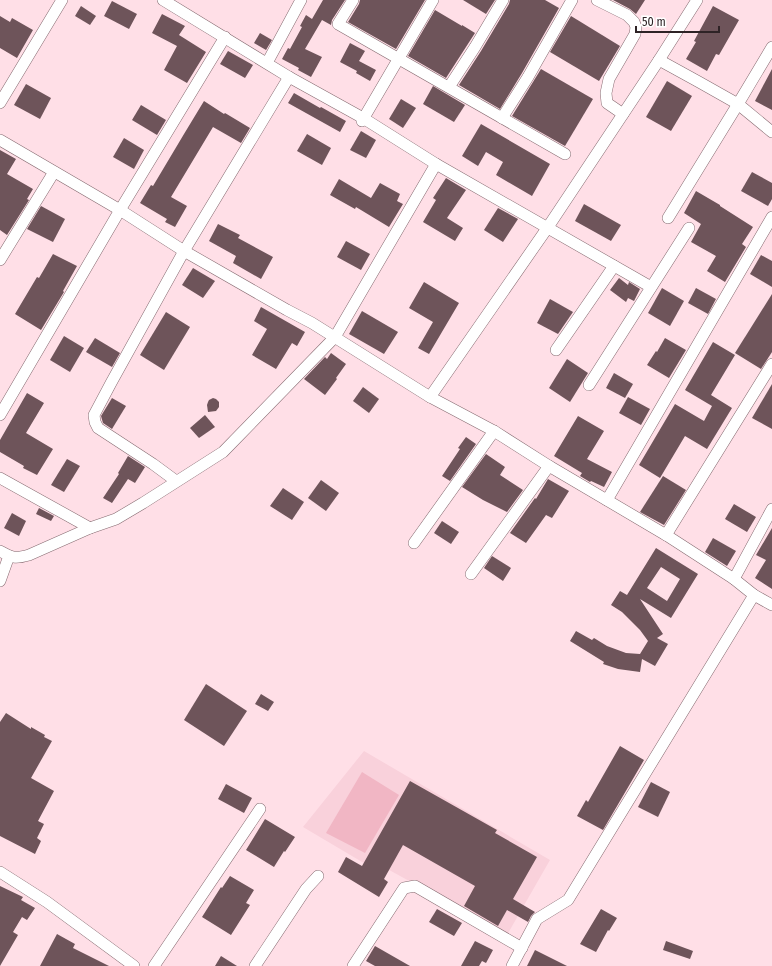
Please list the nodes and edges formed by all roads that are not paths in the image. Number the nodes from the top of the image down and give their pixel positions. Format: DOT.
graph roads {
  1 [pos="62,0"];
  2 [pos="163,0"];
  3 [pos="301,0"];
  4 [pos="353,0"];
  5 [pos="433,0"];
  6 [pos="503,0"];
  7 [pos="572,0"];
  8 [pos="597,0"];
  9 [pos="697,0"];
  10 [pos="225,37"];
  11 [pos="772,46"];
  12 [pos="399,59"];
  13 [pos="659,60"];
  14 [pos="267,63"];
  15 [pos="289,77"];
  16 [pos="449,87"];
  17 [pos="0,104"];
  18 [pos="738,104"];
  19 [pos="623,114"];
  20 [pos="502,118"];
  21 [pos="363,120"];
  22 [pos="772,132"];
  23 [pos="0,140"];
  24 [pos="565,154"];
  25 [pos="436,164"];
  26 [pos="54,172"];
  27 [pos="120,210"];
  28 [pos="772,217"];
  29 [pos="668,218"];
  30 [pos="548,227"];
  31 [pos="689,228"];
  32 [pos="184,251"];
  33 [pos="0,260"];
  34 [pos="614,266"];
  35 [pos="651,287"];
  36 [pos="335,337"];
  37 [pos="556,350"];
  38 [pos="772,364"];
  39 [pos="589,385"];
  40 [pos="430,397"];
  41 [pos="0,415"];
  42 [pos="494,431"];
  43 [pos="549,466"];
  44 [pos="0,478"];
  45 [pos="176,481"];
  46 [pos="607,500"];
  47 [pos="772,509"];
  48 [pos="90,528"];
  49 [pos="666,535"];
  50 [pos="414,542"];
  51 [pos="5,554"];
  52 [pos="470,574"];
  53 [pos="734,579"];
  54 [pos="0,581"];
  55 [pos="754,595"];
  56 [pos="772,605"];
  57 [pos="260,809"];
  58 [pos="0,872"];
  59 [pos="318,876"];
  60 [pos="522,948"];
  61 [pos="134,966"];
  62 [pos="154,966"];
  63 [pos="255,966"];
  64 [pos="353,966"];
  65 [pos="512,966"];
  1 -- 17 [label="street"];
  2 -- 10 [label="street"];
  3 -- 14 [label="street"];
  4 -- 12 [label="street"];
  5 -- 12 [label="street"];
  6 -- 16 [label="street"];
  7 -- 20 [label="street"];
  8 -- 19 [label="street"];
  9 -- 13 [label="street"];
  10 -- 14 [label="street"];
  10 -- 27 [label="street"];
  11 -- 18 [label="street"];
  12 -- 16 [label="street"];
  12 -- 21 [label="street"];
  13 -- 18 [label="street"];
  13 -- 19 [label="street"];
  14 -- 15 [label="street"];
  15 -- 21 [label="street"];
  15 -- 32 [label="street"];
  16 -- 20 [label="street"];
  18 -- 22 [label="street"];
  18 -- 29 [label="street"];
  19 -- 30 [label="street"];
  20 -- 24 [label="street"];
  21 -- 25 [label="street"];
  23 -- 26 [label="street"];
  25 -- 30 [label="street"];
  25 -- 36 [label="street"];
  26 -- 27 [label="street"];
  26 -- 33 [label="street"];
  27 -- 32 [label="street"];
  27 -- 41 [label="street"];
  28 -- 46 [label="street"];
  30 -- 34 [label="street"];
  30 -- 40 [label="street"];
  31 -- 35 [label="street"];
  32 -- 36 [label="street"];
  32 -- 45 [label="street"];
  34 -- 35 [label="street"];
  34 -- 37 [label="street"];
  35 -- 39 [label="street"];
  36 -- 40 [label="street"];
  36 -- 45 [label="street"];
  38 -- 49 [label="street"];
  40 -- 42 [label="street"];
  42 -- 43 [label="street"];
  42 -- 50 [label="street"];
  43 -- 46 [label="street"];
  43 -- 52 [label="street"];
  44 -- 48 [label="street"];
  45 -- 48 [label="street"];
  46 -- 49 [label="street"];
  47 -- 53 [label="street"];
  48 -- 51 [label="street"];
  49 -- 53 [label="street"];
  51 -- 54 [label="street"];
  53 -- 55 [label="street"];
  55 -- 56 [label="street"];
  55 -- 60 [label="street"];
  57 -- 62 [label="street"];
  58 -- 61 [label="street"];
  59 -- 63 [label="street"];
  60 -- 64 [label="street"];
  60 -- 65 [label="street"];
}
